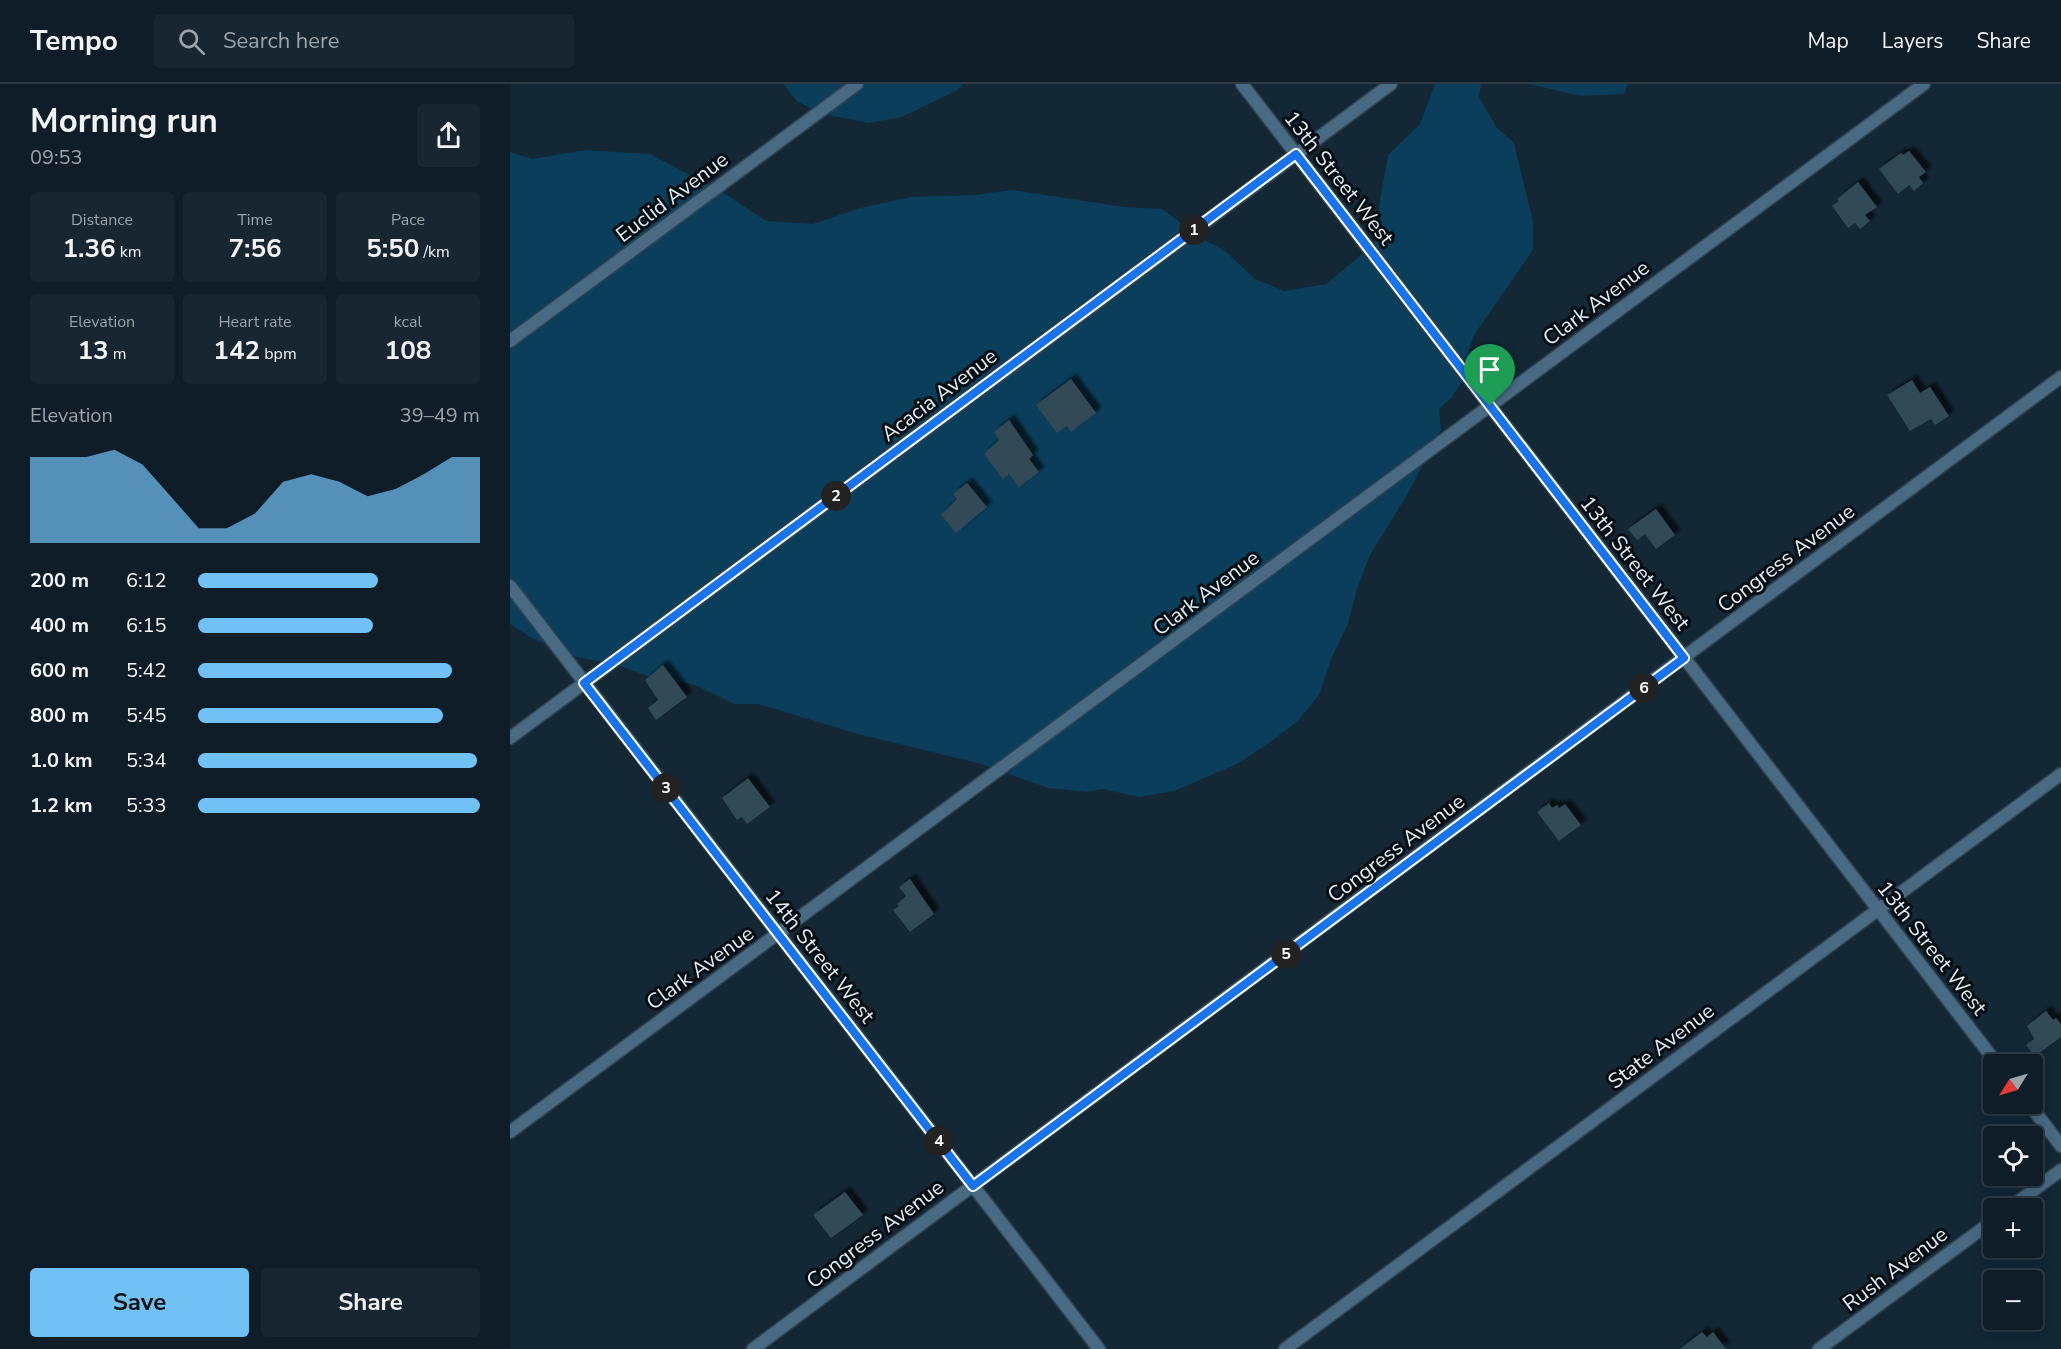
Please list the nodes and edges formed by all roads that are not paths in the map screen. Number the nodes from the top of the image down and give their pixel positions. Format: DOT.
graph roads {
  1 [pos="857,84"];
  2 [pos="1242,84"];
  3 [pos="1391,84"];
  4 [pos="1924,84"];
  5 [pos="1296,154"];
  6 [pos="510,341"];
  7 [pos="2061,377"];
  8 [pos="1490,406"];
  9 [pos="510,586"];
  10 [pos="1684,658"];
  11 [pos="584,683"];
  12 [pos="510,738"];
  13 [pos="2061,774"];
  14 [pos="1878,910"];
  15 [pos="779,934"];
  16 [pos="1989,1054"];
  17 [pos="2037,1114"];
  18 [pos="510,1132"];
  19 [pos="2061,1146"];
  20 [pos="2061,1170"];
  21 [pos="973,1186"];
  22 [pos="2023,1198"];
  23 [pos="1983,1228"];
  24 [pos="753,1349"];
  25 [pos="1099,1349"];
  26 [pos="1285,1349"];
  27 [pos="1819,1349"];
  1 -- 6 [label="street, Euclid Avenue"];
  2 -- 5 [label="street, 13th Street West"];
  3 -- 5 [label="street, Acacia Avenue"];
  4 -- 8 [label="street, Clark Avenue"];
  5 -- 8 [label="street, 13th Street West"];
  5 -- 11 [label="street, Acacia Avenue"];
  7 -- 10 [label="street, Congress Avenue"];
  8 -- 10 [label="street, 13th Street West"];
  8 -- 15 [label="street, Clark Avenue"];
  9 -- 11 [label="street, 14th Street West"];
  10 -- 14 [label="street, 13th Street West"];
  10 -- 21 [label="street, Congress Avenue"];
  11 -- 12 [label="street, Acacia Avenue"];
  11 -- 15 [label="street, 14th Street West"];
  13 -- 14 [label="street, State Avenue"];
  14 -- 16 [label="street, 13th Street West"];
  14 -- 26 [label="street, State Avenue"];
  15 -- 18 [label="street, Clark Avenue"];
  15 -- 21 [label="street, 14th Street West"];
  17 -- 19 [label="street"];
  20 -- 22 [label="street"];
  21 -- 24 [label="street, Congress Avenue"];
  21 -- 25 [label="street, 14th Street West"];
  23 -- 27 [label="street, Rush Avenue"];
}
